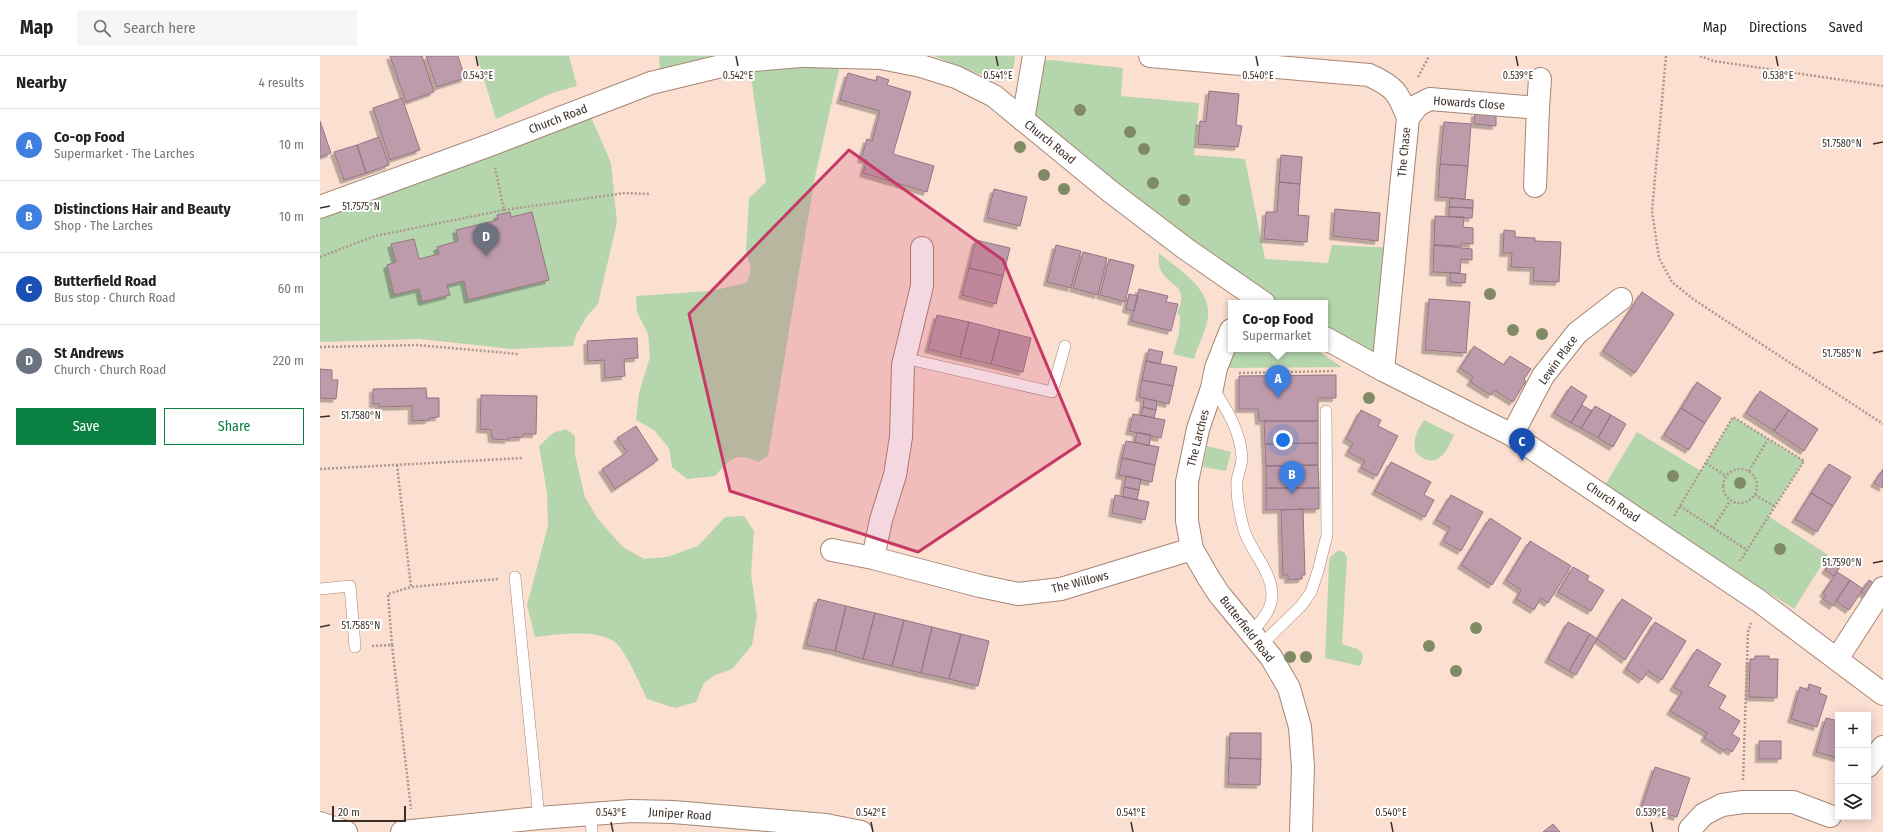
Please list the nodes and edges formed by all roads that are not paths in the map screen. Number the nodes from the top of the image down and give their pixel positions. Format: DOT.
graph roads {
  1 [pos="801,56"];
  2 [pos="806,56"];
  3 [pos="1034,56"];
  4 [pos="1150,56"];
  5 [pos="750,58"];
  6 [pos="1540,79"];
  7 [pos="1538,108"];
  8 [pos="1408,118"];
  9 [pos="1023,120"];
  10 [pos="1535,186"];
  11 [pos="320,207"];
  12 [pos="922,248"];
  13 [pos="1621,299"];
  14 [pos="1253,300"];
  15 [pos="1228,339"];
  16 [pos="1328,340"];
  17 [pos="1065,346"];
  18 [pos="904,358"];
  19 [pos="1383,370"];
  20 [pos="1214,380"];
  21 [pos="1326,411"];
  22 [pos="1512,435"];
  23 [pos="1192,549"];
  24 [pos="832,550"];
  25 [pos="873,558"];
  26 [pos="515,577"];
  27 [pos="1883,588"];
  28 [pos="320,589"];
  29 [pos="1256,639"];
  30 [pos="355,647"];
  31 [pos="1837,659"];
  32 [pos="1883,694"];
  33 [pos="1883,747"];
  34 [pos="1871,762"];
  35 [pos="539,818"];
  36 [pos="1833,818"];
  37 [pos="320,823"];
  38 [pos="591,823"];
  39 [pos="785,827"];
  40 [pos="408,831"];
  41 [pos="346,832"];
  42 [pos="861,832"];
  43 [pos="1302,832"];
  44 [pos="1690,832"];
  1 -- 5 [label="street, Church Road"];
  2 -- 9 [label="street, Church Road"];
  3 -- 9 [label="street"];
  4 -- 8 [label="street, The Chase"];
  5 -- 11 [label="street, Church Road"];
  6 -- 7 [label="street"];
  7 -- 8 [label="street, Howards Close"];
  7 -- 10 [label="street"];
  8 -- 19 [label="street, The Chase"];
  9 -- 14 [label="street, Church Road"];
  12 -- 18 [label="street"];
  13 -- 22 [label="street, Lewin Place"];
  15 -- 20 [label="street, The Larches"];
  16 -- 19 [label="street, Church Road"];
  17 -- 18 [label="lane"];
  18 -- 25 [label="street"];
  19 -- 22 [label="street, Church Road"];
  20 -- 23 [label="street, The Larches"];
  20 -- 29 [label="lane"];
  21 -- 29 [label="lane"];
  22 -- 31 [label="street, Church Road"];
  23 -- 25 [label="street, The Willows"];
  23 -- 29 [label="street, Butterfield Road"];
  24 -- 25 [label="street, The Willows"];
  26 -- 35 [label="lane"];
  27 -- 31 [label="street"];
  28 -- 30 [label="lane"];
  29 -- 43 [label="street, Butterfield Road"];
  31 -- 32 [label="street, Church Road"];
  33 -- 34 [label="street"];
  35 -- 38 [label="street, Juniper Road"];
  35 -- 40 [label="street, Juniper Road"];
  36 -- 44 [label="street"];
  37 -- 41 [label="street"];
  38 -- 39 [label="street, Juniper Road"];
  39 -- 42 [label="street, Juniper Road"];
}
